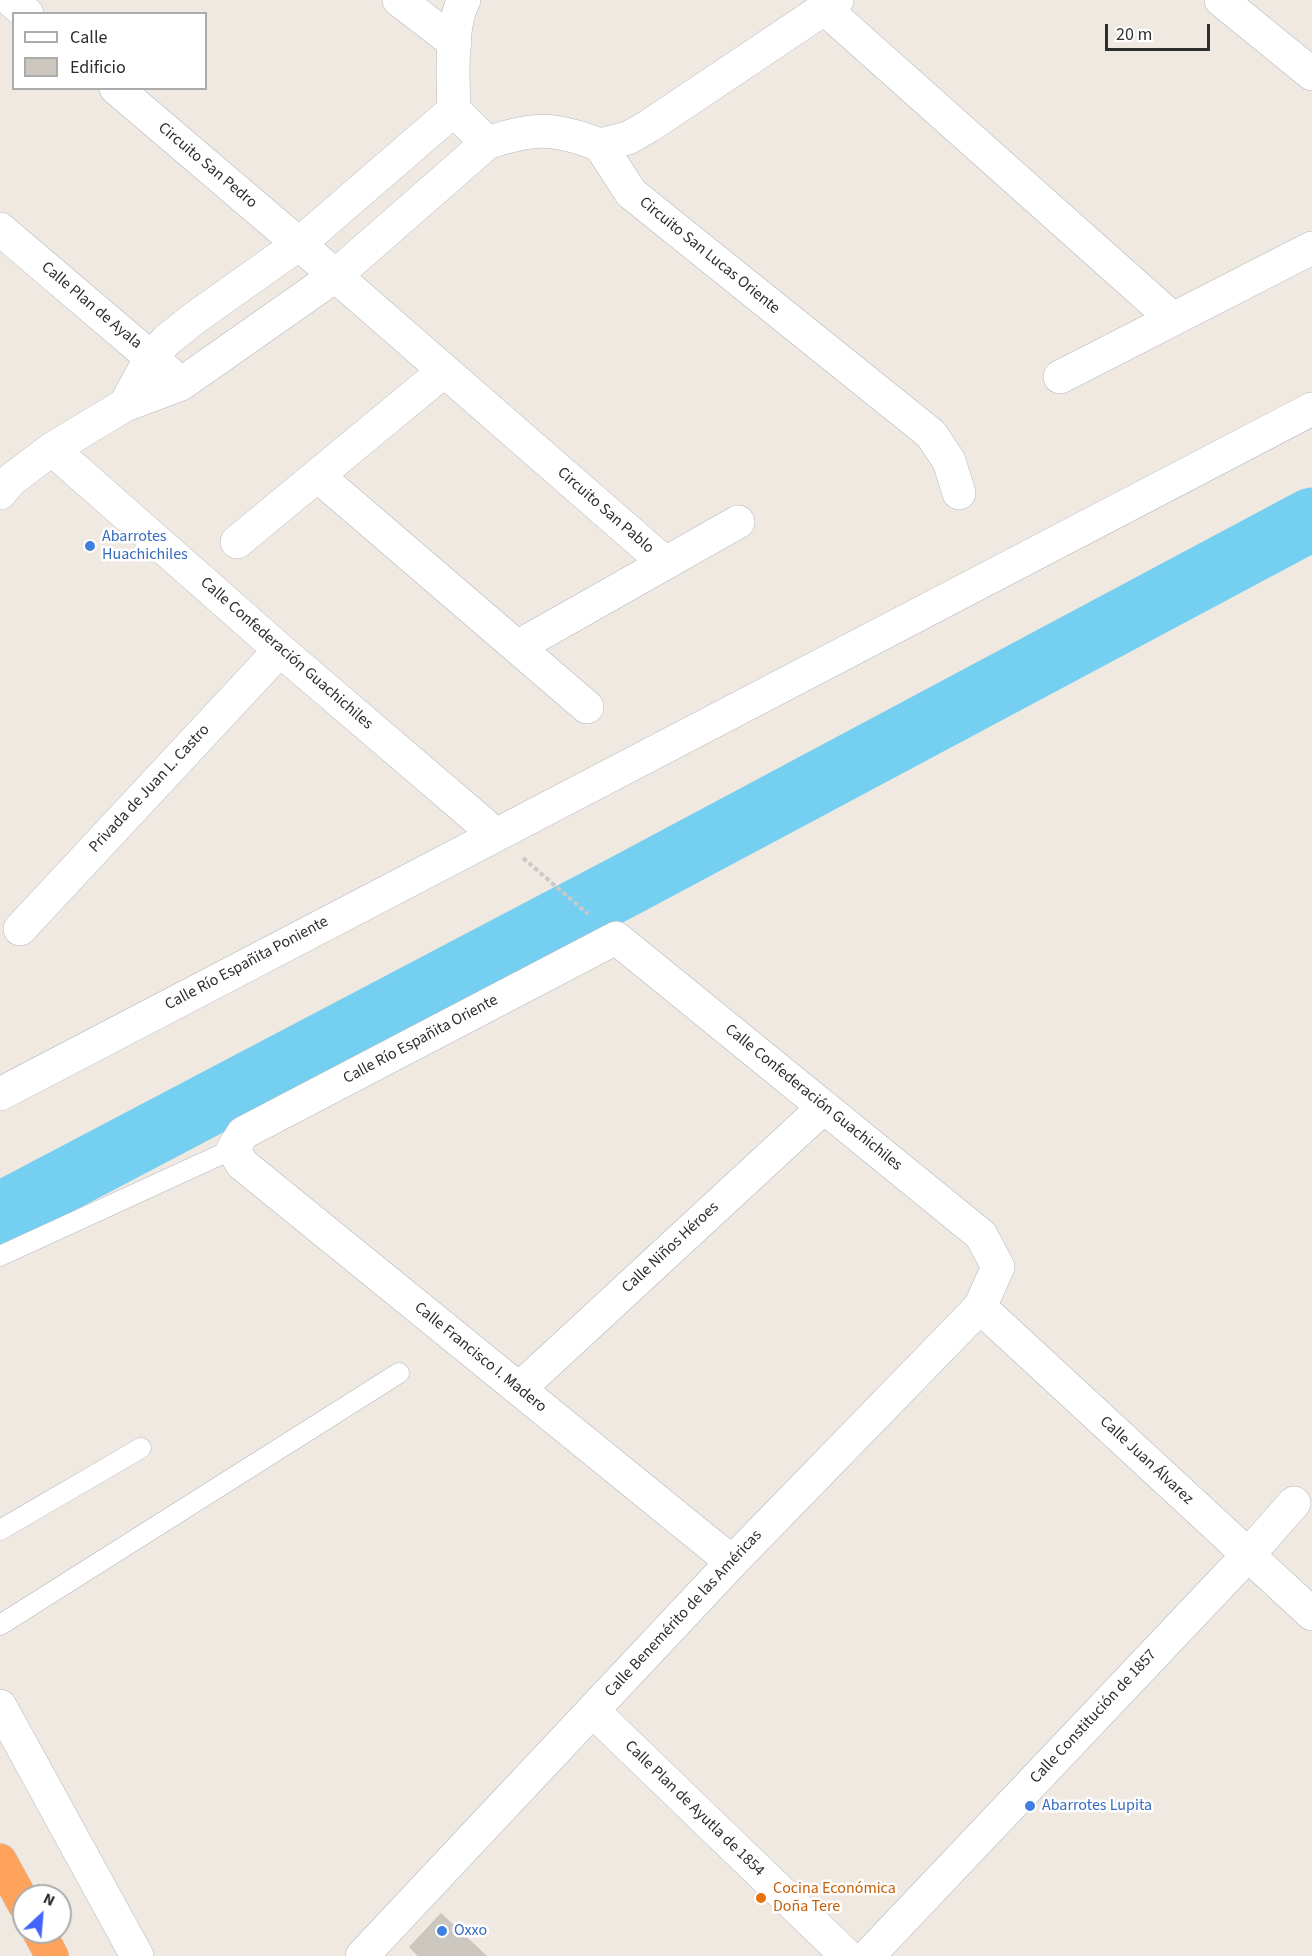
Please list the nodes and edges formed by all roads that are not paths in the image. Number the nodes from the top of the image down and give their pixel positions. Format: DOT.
graph roads {
  1 [pos="11,0"];
  2 [pos="399,0"];
  3 [pos="464,0"];
  4 [pos="1221,0"];
  5 [pos="830,4"];
  6 [pos="25,12"];
  7 [pos="454,43"];
  8 [pos="1312,74"];
  9 [pos="118,90"];
  10 [pos="454,110"];
  11 [pos="487,143"];
  12 [pos="600,145"];
  13 [pos="0,229"];
  14 [pos="299,244"];
  15 [pos="1312,248"];
  16 [pos="335,276"];
  17 [pos="1173,320"];
  18 [pos="151,357"];
  19 [pos="444,371"];
  20 [pos="1060,377"];
  21 [pos="181,384"];
  22 [pos="125,405"];
  23 [pos="1312,409"];
  24 [pos="52,449"];
  25 [pos="318,476"];
  26 [pos="0,493"];
  27 [pos="959,493"];
  28 [pos="738,522"];
  29 [pos="237,542"];
  30 [pos="665,563"];
  31 [pos="517,647"];
  32 [pos="280,650"];
  33 [pos="587,706"];
  34 [pos="506,844"];
  35 [pos="20,929"];
  36 [pos="616,938"];
  37 [pos="0,1094"];
  38 [pos="824,1107"];
  39 [pos="233,1149"];
  40 [pos="0,1256"];
  41 [pos="998,1268"];
  42 [pos="980,1307"];
  43 [pos="399,1373"];
  44 [pos="519,1389"];
  45 [pos="141,1448"];
  46 [pos="1294,1503"];
  47 [pos="0,1530"];
  48 [pos="1248,1555"];
  49 [pos="732,1562"];
  50 [pos="1312,1614"];
  51 [pos="0,1625"];
  52 [pos="0,1706"];
  53 [pos="593,1711"];
  54 [pos="0,1860"];
  55 [pos="13,1884"];
  56 [pos="136,1956"];
  57 [pos="362,1956"];
  58 [pos="847,1956"];
  59 [pos="868,1956"];
  1 -- 6 [label="street"];
  2 -- 7 [label="street"];
  3 -- 7 [label="street"];
  4 -- 8 [label="street"];
  5 -- 12 [label="street"];
  5 -- 17 [label="street"];
  7 -- 10 [label="street"];
  9 -- 14 [label="street, Circuito San Pedro"];
  10 -- 11 [label="street"];
  10 -- 14 [label="street"];
  11 -- 12 [label="street"];
  11 -- 16 [label="street"];
  12 -- 27 [label="street, Circuito San Lucas Oriente"];
  13 -- 18 [label="street, Calle Plan de Ayala"];
  14 -- 16 [label="street, Circuito San Pedro"];
  14 -- 18 [label="street"];
  15 -- 17 [label="street"];
  16 -- 19 [label="street, Circuito San Pablo"];
  16 -- 21 [label="street"];
  17 -- 20 [label="street"];
  18 -- 21 [label="street, Calle Plan de Ayala"];
  18 -- 22 [label="street"];
  19 -- 25 [label="street"];
  19 -- 30 [label="street, Circuito San Pablo"];
  21 -- 22 [label="street"];
  22 -- 24 [label="street"];
  23 -- 34 [label="street, Calle Río Españita Poniente"];
  24 -- 26 [label="street"];
  24 -- 32 [label="street, Calle Confederación Guachichiles"];
  25 -- 29 [label="street"];
  25 -- 31 [label="street"];
  28 -- 30 [label="street"];
  30 -- 31 [label="street, Circuito San Pablo"];
  31 -- 33 [label="street"];
  32 -- 34 [label="street, Calle Confederación Guachichiles"];
  32 -- 35 [label="street, Privada de Juan L. Castro"];
  34 -- 37 [label="street, Calle Río Españita Poniente"];
  36 -- 38 [label="street, Calle Confederación Guachichiles"];
  36 -- 39 [label="street, Calle Río Españita Oriente"];
  38 -- 41 [label="street, Calle Confederación Guachichiles"];
  38 -- 44 [label="street, Calle Niños Héroes"];
  39 -- 40 [label="lane"];
  39 -- 44 [label="street, Calle Francisco I. Madero"];
  41 -- 42 [label="street, Calle Benemérito de las Américas"];
  42 -- 48 [label="street, Calle Juan Álvarez"];
  42 -- 49 [label="street, Calle Benemérito de las Américas"];
  43 -- 51 [label="lane"];
  44 -- 49 [label="street, Calle Francisco I. Madero"];
  45 -- 47 [label="lane"];
  46 -- 48 [label="street, Calle Constitución de 1857"];
  48 -- 50 [label="street, Calle Juan Álvarez"];
  48 -- 59 [label="street, Calle Constitución de 1857"];
  49 -- 53 [label="street, Calle Benemérito de las Américas"];
  52 -- 56 [label="street"];
  53 -- 57 [label="street, Calle Benemérito de las Américas"];
  53 -- 58 [label="street, Calle Plan de Ayutla de 1854"];
  54 -- 55 [label="highway"];
}
